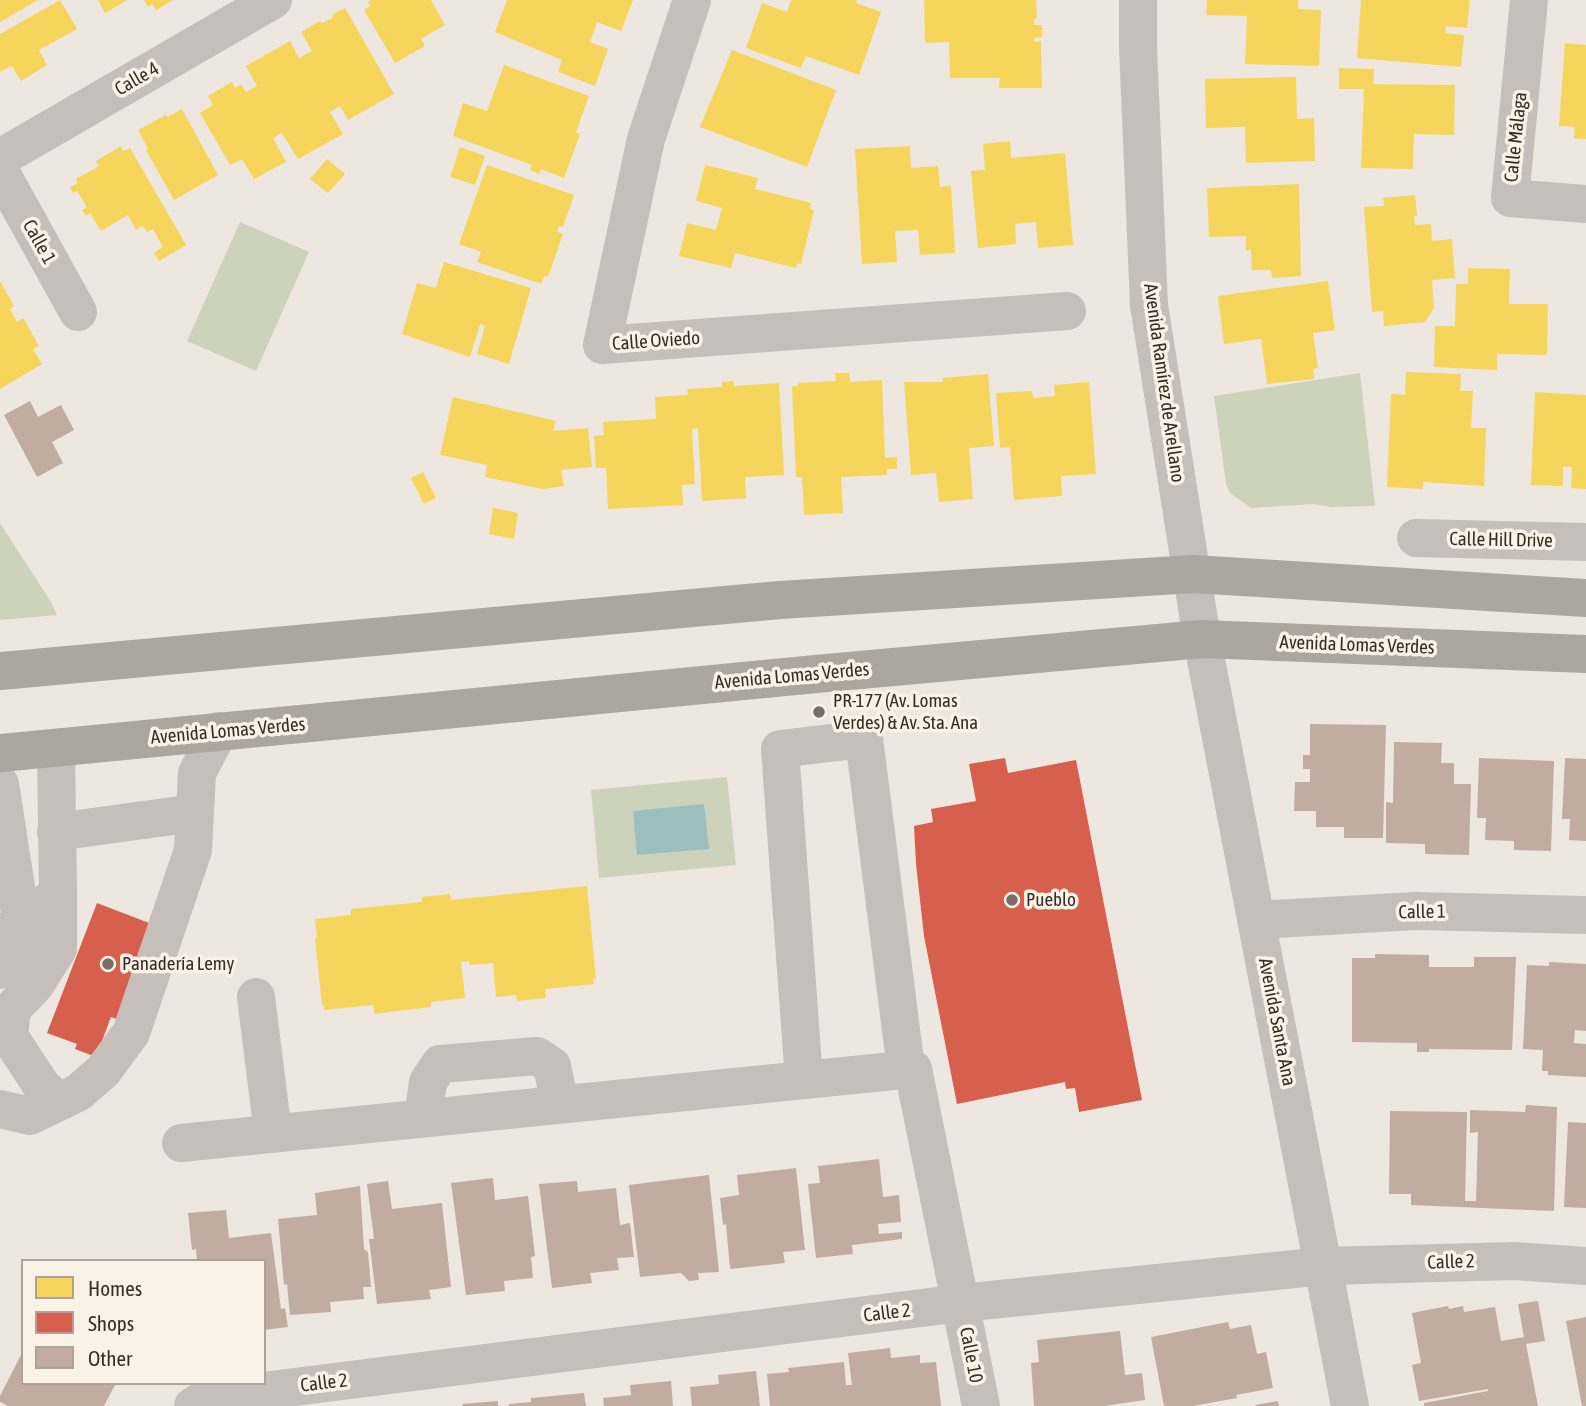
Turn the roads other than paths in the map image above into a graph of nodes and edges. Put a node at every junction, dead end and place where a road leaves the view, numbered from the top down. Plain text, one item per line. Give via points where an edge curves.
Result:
1 (692, 0) edge
2 (1138, 0) edge
3 (1529, 0) edge
4 (259, 4) edge
5 (0, 158) edge
6 (0, 171) edge
7 (1586, 204) edge
8 (1067, 311) dead end
9 (78, 312) dead end
10 (1416, 538) dead end
11 (1586, 542) edge
12 (1193, 574) junction
13 (1586, 598) edge
14 (1202, 639) junction
15 (1586, 654) edge
16 (0, 671) edge
17 (219, 732) junction
18 (56, 748) junction
19 (0, 753) edge
20 (1, 798) edge
21 (195, 813) junction
22 (57, 832) junction
23 (5, 857) edge
24 (58, 892) junction
25 (1586, 915) edge
26 (1257, 920) junction
27 (11, 930) edge
28 (58, 949) junction
29 (0, 970) edge
30 (256, 997) dead end
31 (906, 1069) junction
32 (804, 1080) junction
33 (60, 1102) junction
34 (560, 1105) junction
35 (0, 1109) edge
36 (423, 1118) junction
37 (273, 1133) junction
38 (181, 1143) dead end
39 (1324, 1266) junction
40 (1586, 1266) edge
41 (961, 1303) junction
42 (193, 1406) edge
43 (981, 1406) edge
44 (1350, 1406) edge

1 - 8 street, Calle Oviedo via 646,139 602,345
2 - 12 street, Avenida Ramírez de Arellano via 1149,305
3 - 7 street, Calle Málaga via 1510,198
4 - 5 street, Calle 4
6 - 9 street, Calle 1
10 - 11 street, Calle Hill Drive
12 - 13 highway
12 - 14 street, Avenida Ramírez de Arellano
12 - 16 highway via 780,600
14 - 15 highway, Avenida Lomas Verdes
14 - 17 highway, Avenida Lomas Verdes
14 - 26 street, Avenida Santa Ana
17 - 18 highway, Avenida Lomas Verdes
17 - 21 street via 197,773
18 - 19 highway, Avenida Lomas Verdes
18 - 22 street
20 - 23 street
21 - 22 street
21 - 33 street via 193,850 131,1033 103,1071
22 - 24 street
23 - 27 street
24 - 27 street
24 - 28 street
25 - 26 street, Calle 1 via 1416,911
26 - 39 street, Avenida Santa Ana
28 - 29 street
28 - 33 street via 35,985 12,1009 9,1036 41,1085
30 - 37 street
31 - 32 street
31 - 32 street via 864,739 780,749
31 - 41 street, Calle 10 via 913,1069
32 - 34 street
33 - 35 street via 30,1116
34 - 36 street
34 - 36 street via 552,1066 537,1056 440,1064 428,1082
36 - 37 street
37 - 38 street
39 - 40 street, Calle 2 via 1514,1261
39 - 41 street, Calle 2
39 - 44 street, Avenida Santa Ana
41 - 42 street, Calle 2 via 207,1398
41 - 43 street, Calle 10

